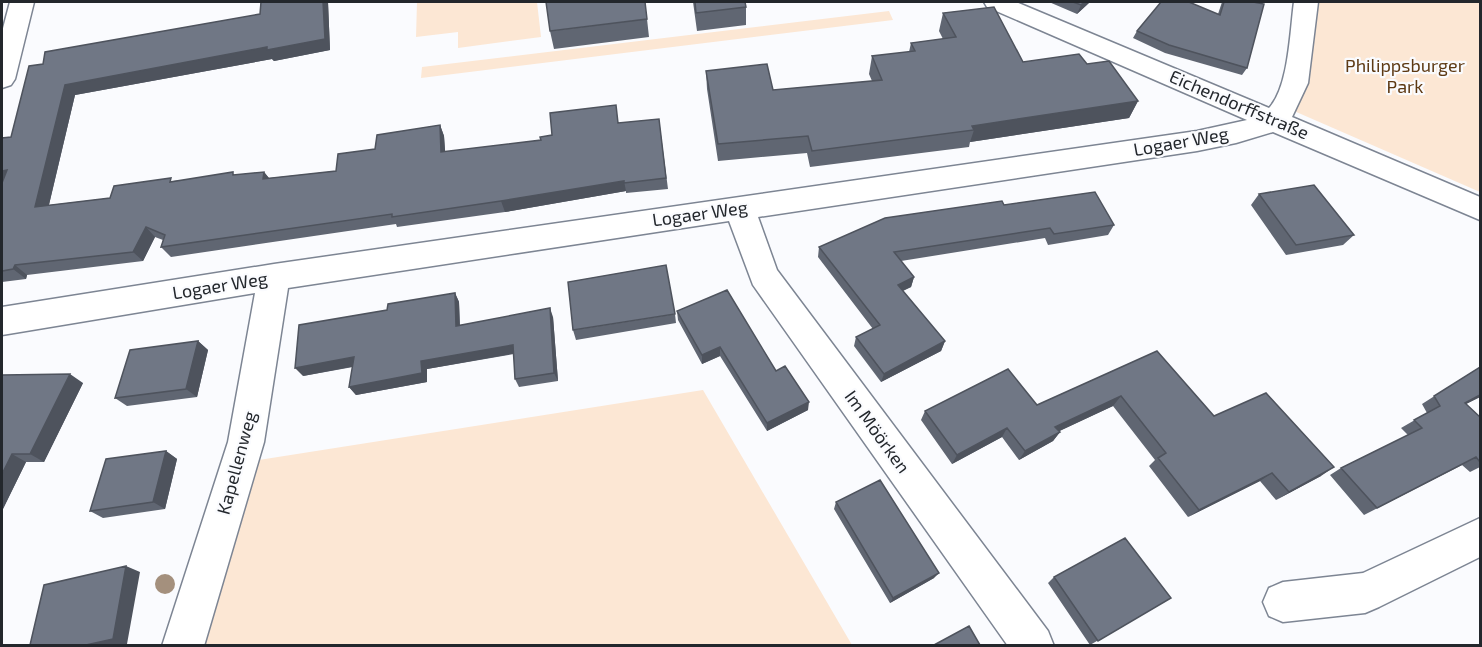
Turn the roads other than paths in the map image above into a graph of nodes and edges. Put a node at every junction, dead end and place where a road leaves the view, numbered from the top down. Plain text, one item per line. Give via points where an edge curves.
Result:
1 (22, 2) edge
2 (996, 2) edge
3 (1306, 2) edge
4 (2, 79) edge
5 (1274, 120) junction
6 (741, 208) junction
7 (1480, 209) edge
8 (274, 277) junction
9 (2, 321) edge
10 (1480, 537) edge
11 (1283, 602) dead end
12 (183, 645) edge
13 (1033, 645) edge

1 - 4 street
2 - 5 street, Eichendorffstraße
3 - 5 street via 1294,82 1288,102
5 - 6 street, Logaer Weg via 1197,141
5 - 7 street, Eichendorffstraße
6 - 8 street, Logaer Weg
6 - 13 street, Im Möörken via 764,276
8 - 9 street, Logaer Weg
8 - 12 street, Kapellenweg via 246,442
10 - 11 street via 1365,593

